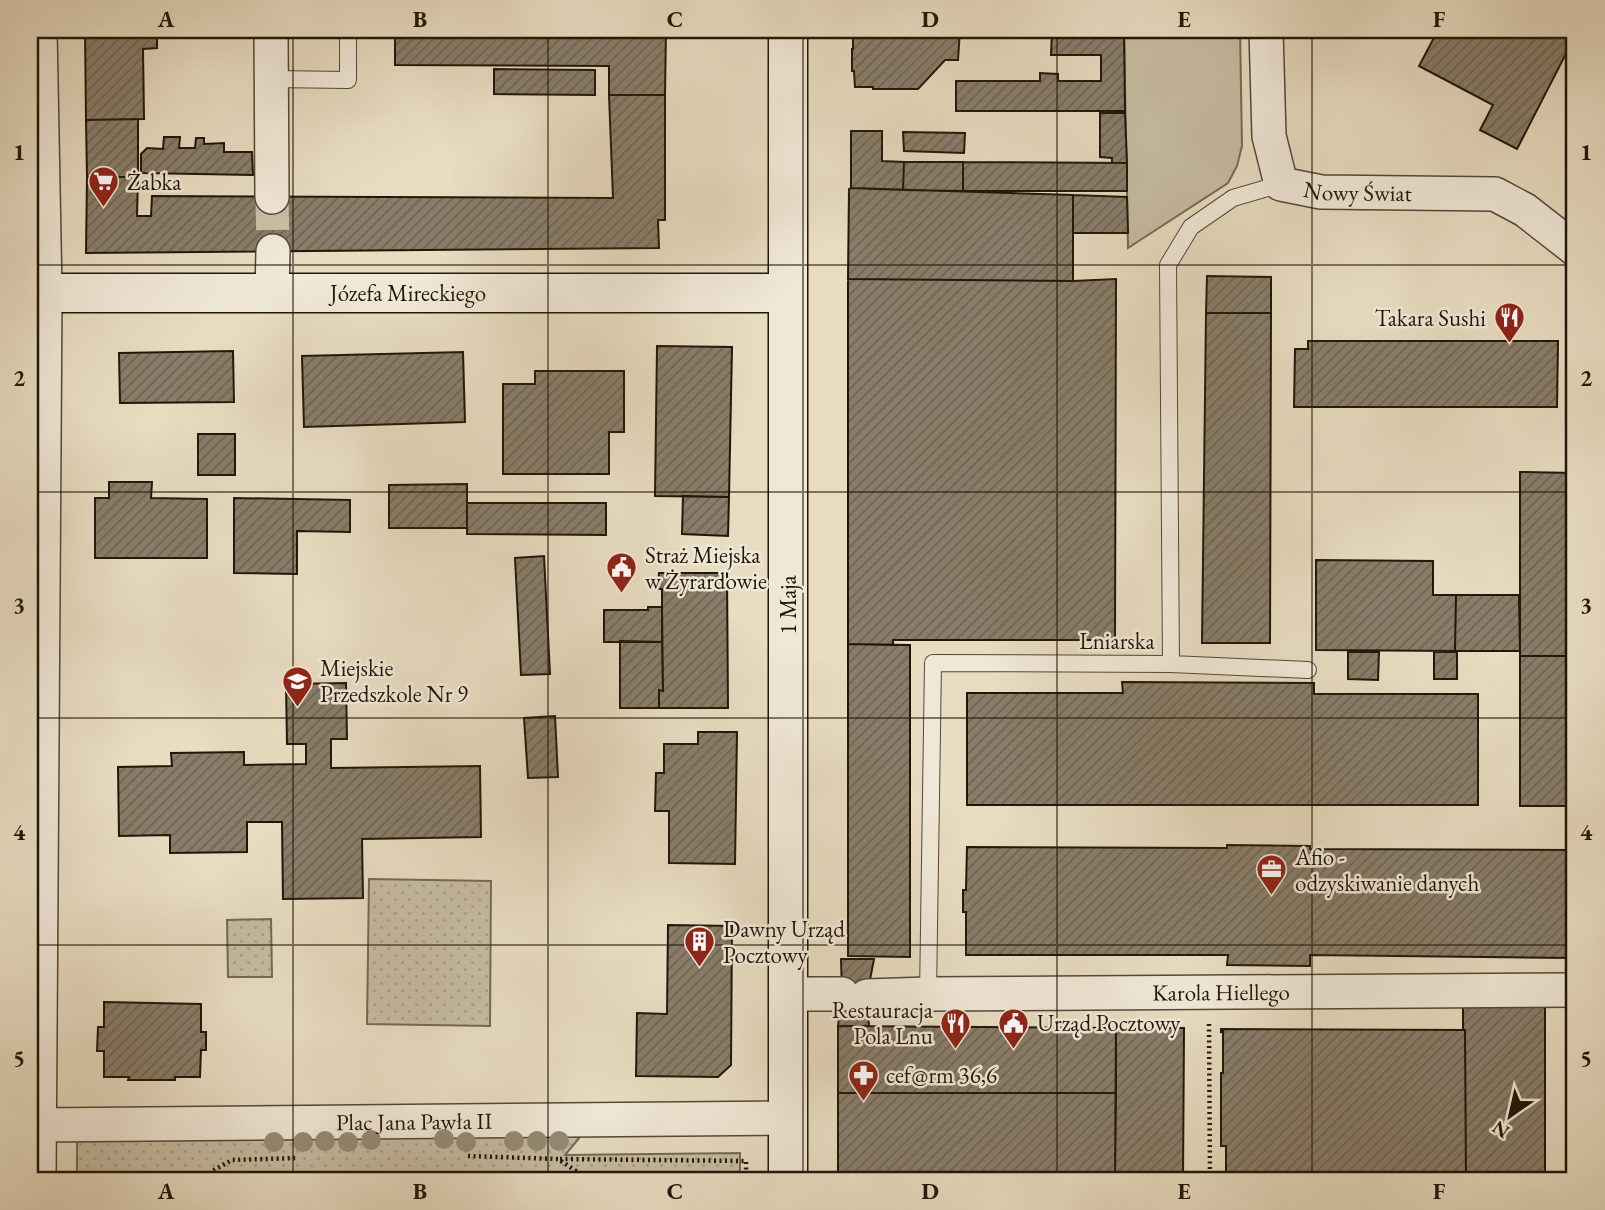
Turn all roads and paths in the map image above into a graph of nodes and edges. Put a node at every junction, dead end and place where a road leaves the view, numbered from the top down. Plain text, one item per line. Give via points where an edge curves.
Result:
1 (40, 30) edge
2 (271, 30) edge
3 (348, 30) edge
4 (788, 30) edge
5 (1266, 30) edge
6 (271, 79) junction
7 (1281, 184) junction
8 (272, 197) tunnel mouth
9 (1575, 249) edge
10 (273, 251) tunnel mouth
11 (37, 293) edge
12 (272, 293) junction
13 (788, 293) junction
14 (1171, 664) junction
15 (1308, 670) dead end
16 (35, 898) edge
17 (1575, 990) edge
18 (1209, 992) junction
19 (788, 994) junction
20 (928, 994) junction
21 (788, 1118) junction
22 (40, 1125) junction
23 (746, 1153) dead end
24 (460, 1156) dead end
25 (299, 1158) dead end
26 (558, 1159) junction
27 (746, 1161) junction
28 (39, 1180) edge
29 (200, 1180) edge
30 (585, 1180) edge
31 (746, 1180) edge
32 (788, 1180) edge
33 (1210, 1180) edge

1 - 11 street
2 - 6 street
3 - 6 lane via 348,80
4 - 13 street, 1 Maja
5 - 7 street, Nowy Świat via 1269,136
6 - 8 street
7 - 9 street, Nowy Świat via 1321,192 1495,194 1525,210
7 - 14 lane, Lniarska via 1233,198 1191,227 1168,265
10 - 12 street
11 - 12 street, Józefa Mireckiego
11 - 16 street
12 - 13 street, Józefa Mireckiego
13 - 19 street, 1 Maja
14 - 15 lane
14 - 20 lane, Lniarska via 933,663
16 - 22 street
17 - 18 street, Karola Hiellego
18 - 20 street, Karola Hiellego
18 - 33 path
19 - 20 street, Karola Hiellego
19 - 21 street, 1 Maja
21 - 22 street, Plac Jana Pawła II
21 - 32 street, 1 Maja
22 - 28 street
23 - 27 path
24 - 26 path
25 - 29 path via 232,1160
26 - 27 path
26 - 30 path
27 - 31 path

